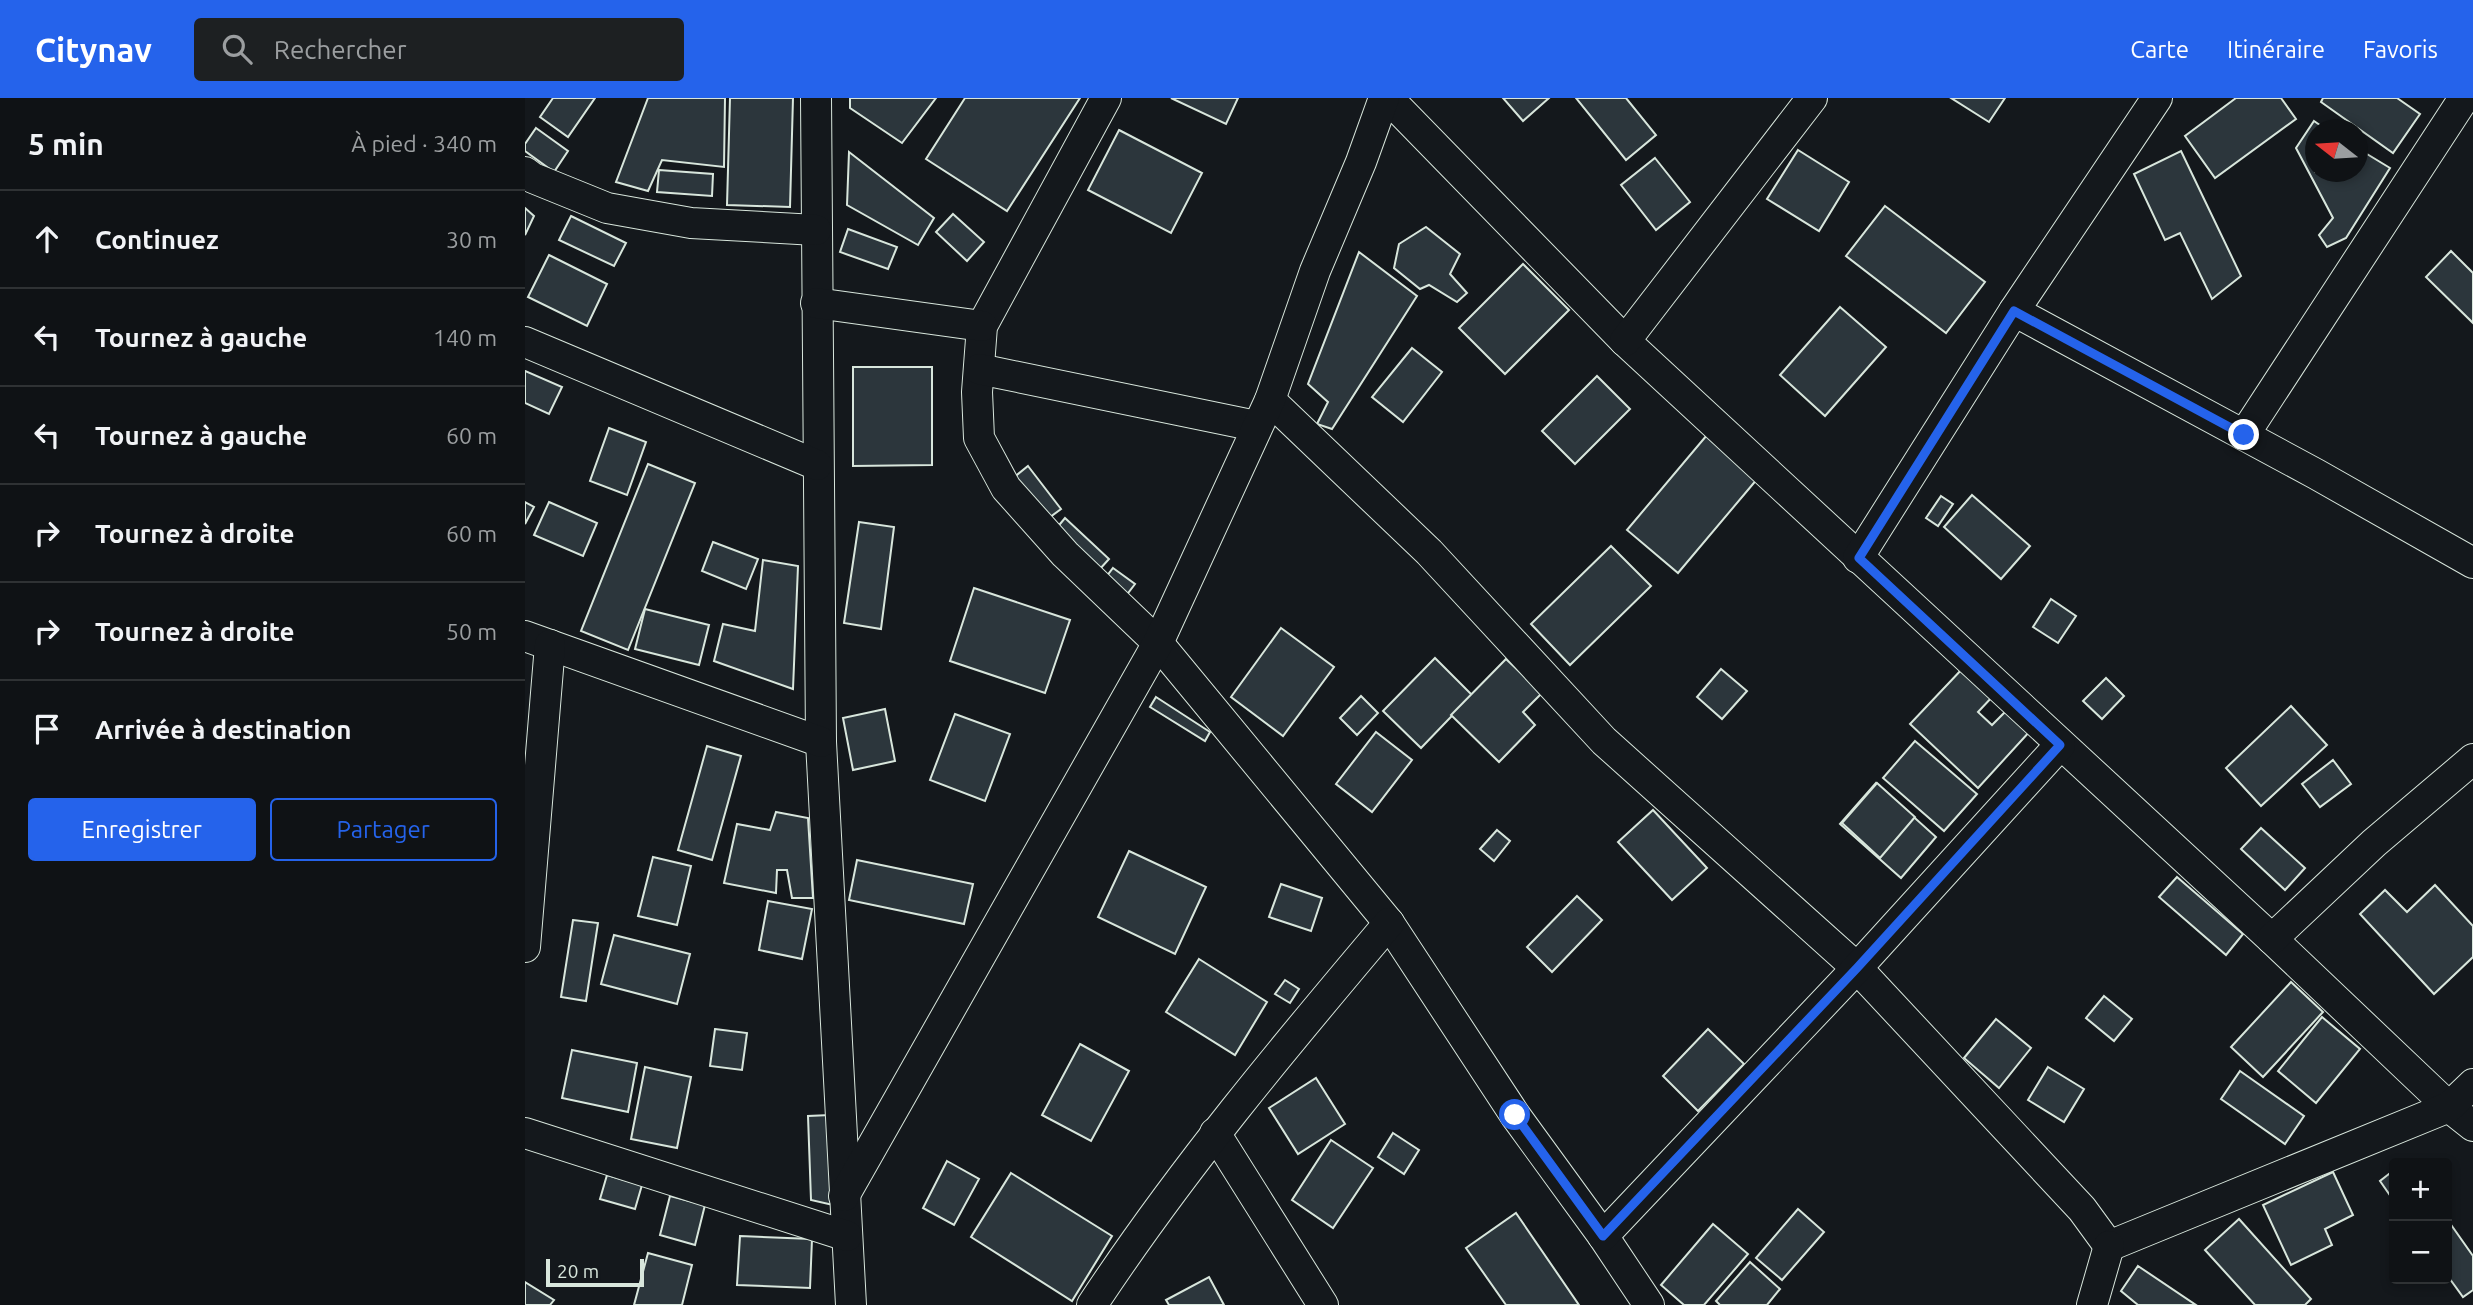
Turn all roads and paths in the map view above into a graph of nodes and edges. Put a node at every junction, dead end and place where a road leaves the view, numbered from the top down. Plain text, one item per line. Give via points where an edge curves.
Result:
1 (816, 98) edge
2 (1106, 98) edge
3 (1386, 98) edge
4 (1812, 98) edge
5 (2157, 98) edge
6 (2464, 98) edge
7 (525, 172) edge
8 (816, 230) junction
9 (816, 303) junction
10 (2014, 311) junction
11 (982, 326) junction
12 (1625, 341) junction
13 (525, 342) edge
14 (979, 369) junction
15 (1270, 400) junction
16 (1256, 426) junction
17 (2244, 435) junction
18 (817, 464) junction
19 (2469, 554) edge
20 (1859, 558) junction
21 (538, 640) edge
22 (1159, 643) junction
23 (821, 742) junction
24 (2060, 745) junction
25 (2473, 759) edge
26 (1389, 923) junction
27 (2272, 939) junction
28 (525, 947) edge
29 (1857, 968) junction
30 (2473, 1084) edge
31 (2449, 1107) junction
32 (2473, 1126) edge
33 (525, 1133) edge
34 (1215, 1133) junction
35 (844, 1196) junction
36 (846, 1236) junction
37 (1603, 1236) junction
38 (2109, 1246) junction
39 (851, 1305) edge
40 (1093, 1305) edge
41 (1323, 1305) edge
42 (1649, 1305) edge
43 (2092, 1305) edge

1 - 8 street
2 - 11 street
3 - 12 street
3 - 15 street via 1315,271
4 - 12 street
5 - 10 street
6 - 17 street
7 - 8 street via 607,208 691,223
8 - 9 street
9 - 11 street
9 - 18 street
10 - 17 street
10 - 20 street
11 - 14 street
12 - 20 street
13 - 18 street
14 - 16 street
14 - 22 street via 979,438 1006,488 1065,554
15 - 16 street
15 - 29 street via 1429,552 1604,741
16 - 22 street
17 - 19 street
18 - 23 street
20 - 24 street
21 - 23 street
21 - 28 street
22 - 26 street
22 - 35 street
23 - 35 street
24 - 27 street
24 - 29 street
25 - 27 street
26 - 34 street
26 - 37 street via 1515,1115
27 - 31 street
29 - 37 street
29 - 38 street via 2082,1209
30 - 31 street
31 - 32 street
31 - 38 street
33 - 36 street
34 - 40 street
34 - 41 street
35 - 36 street
36 - 39 street
37 - 42 street
38 - 43 street

